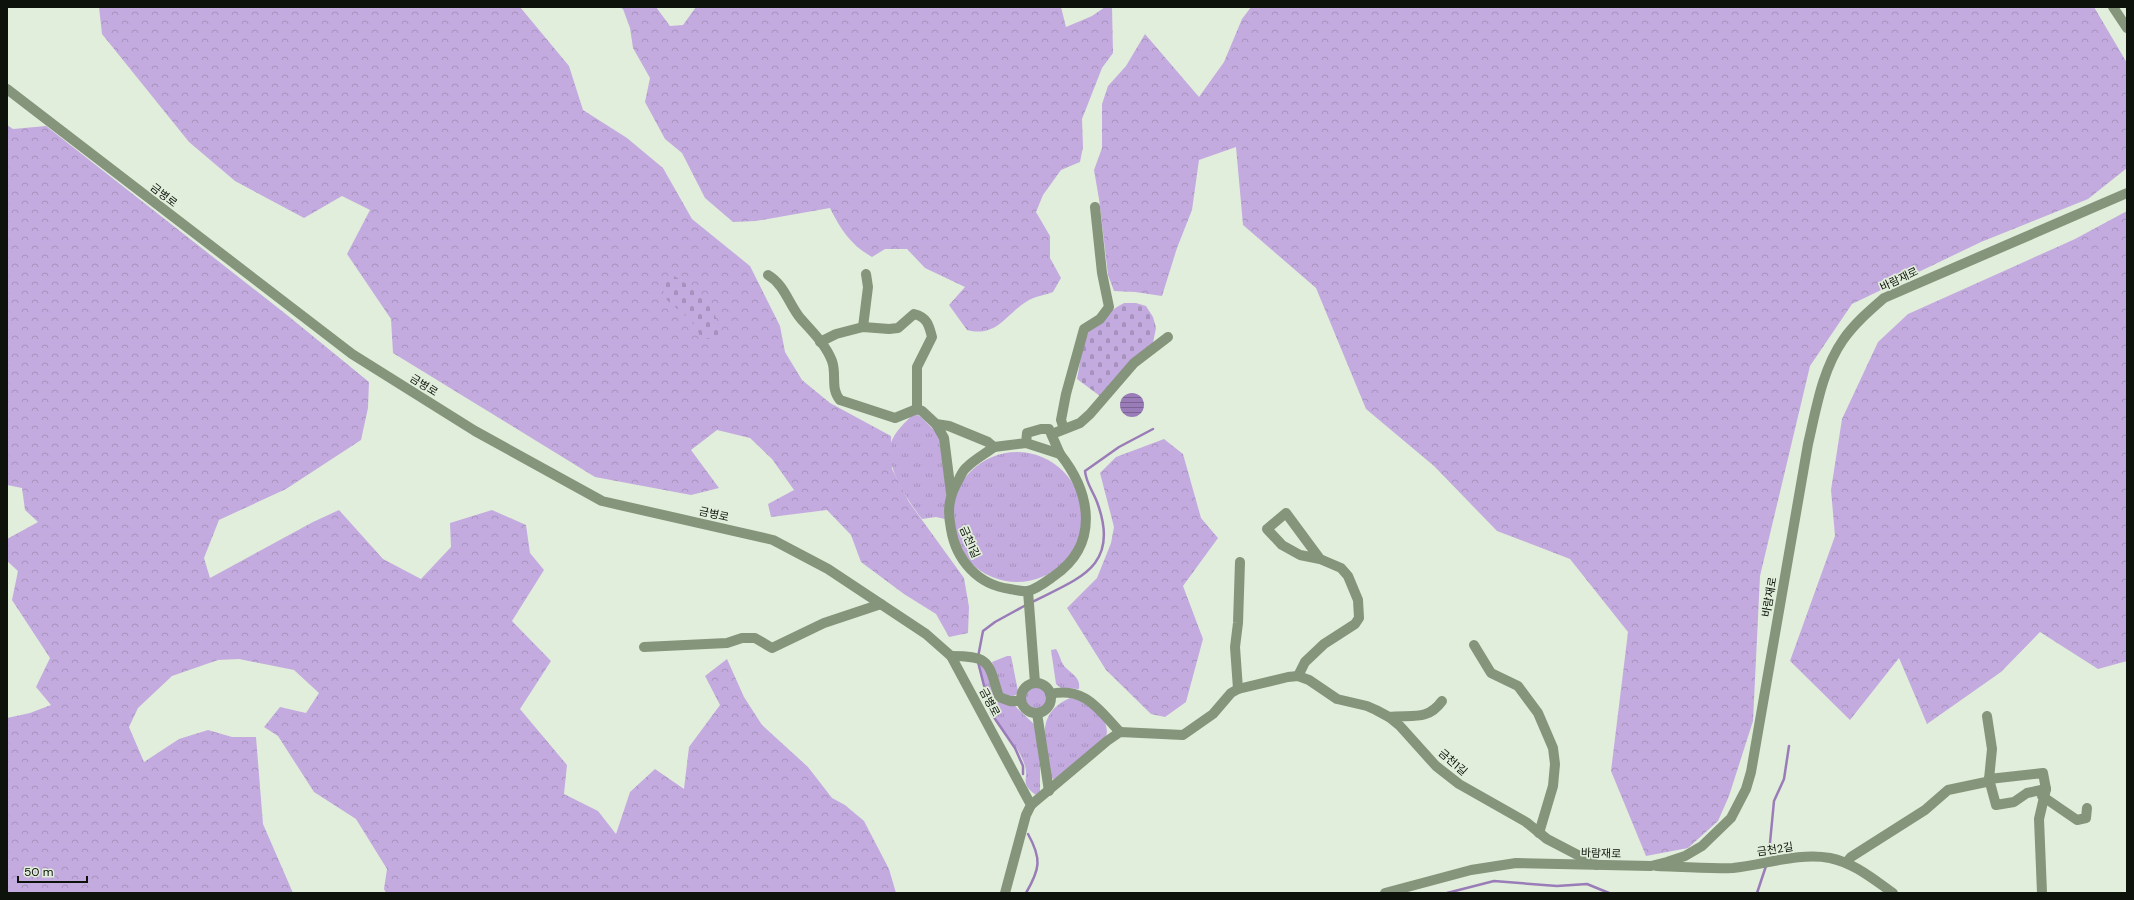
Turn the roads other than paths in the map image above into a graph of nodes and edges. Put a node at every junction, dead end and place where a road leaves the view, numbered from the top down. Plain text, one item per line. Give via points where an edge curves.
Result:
1 (2114, 7) edge
2 (2127, 28) edge
3 (7, 88) edge
4 (2127, 193) edge
5 (1096, 207) dead end
6 (866, 274) dead end
7 (768, 275) dead end
8 (863, 327) junction
9 (1168, 337) dead end
10 (820, 342) junction
11 (917, 409) junction
12 (936, 424) junction
13 (1064, 429) junction
14 (1052, 434) junction
15 (1026, 443) junction
16 (994, 447) junction
17 (1060, 454) junction
18 (951, 493) junction
19 (1320, 559) junction
20 (1240, 562) dead end
21 (1028, 594) junction
22 (881, 604) junction
23 (1474, 645) dead end
24 (644, 647) dead end
25 (952, 656) junction
26 (1298, 676) junction
27 (1035, 683) junction
28 (1238, 689) junction
29 (1050, 694) junction
30 (1021, 701) junction
31 (1442, 701) dead end
32 (1036, 713) junction
33 (1987, 716) dead end
34 (1389, 717) junction
35 (1120, 732) junction
36 (1989, 779) junction
37 (1049, 791) junction
38 (2044, 792) junction
39 (1031, 805) junction
40 (2088, 808) dead end
41 (1539, 832) junction
42 (1846, 863) junction
43 (1597, 865) junction
44 (1651, 866) junction
45 (1005, 893) edge
46 (1384, 893) edge
47 (1893, 893) edge
48 (2042, 893) edge

1 - 2 street
3 - 22 street, 금병로 via 352,354 475,431 602,501 773,540 828,569
4 - 44 street, 바람재로 via 1884,298 1865,314 1842,341 1829,367 1819,397 1808,444 1746,789 1731,818 1702,846 1685,856
5 - 13 street via 1102,273 1109,307 1100,319 1084,329 1066,394 1061,420
6 - 8 street via 868,287
7 - 10 street via 777,280 800,318 810,326
8 - 10 street via 836,334
8 - 11 street via 898,328 914,314 922,316 929,323 932,337 917,367
9 - 13 street via 1134,363 1080,423
10 - 11 street via 833,363 835,394 840,400 895,418
11 - 12 street
12 - 16 street via 949,426
12 - 18 street via 944,438
13 - 14 street
14 - 15 street via 1049,429 1027,433
14 - 17 street
15 - 16 street
15 - 17 street
16 - 18 street, 금천1길 via 966,468
17 - 21 street via 1072,472 1085,505 1084,538 1071,562
18 - 21 street, 금천1길 via 948,511 952,534 968,568 987,583
19 - 19 street via 1286,513 1267,529 1300,555
19 - 26 street via 1341,568 1348,576 1358,600 1359,618 1352,627 1333,637 1313,654
20 - 28 street via 1235,646
21 - 27 street
22 - 24 street via 824,623 776,645 755,638 742,638 727,644
22 - 25 street, 금병로 via 926,634
23 - 41 street via 1491,673 1518,686 1538,713 1552,748 1554,786
25 - 30 street via 978,659 991,669 999,697
25 - 39 street, 금병로
26 - 28 street
26 - 34 street, 금천1길 via 1309,680 1337,699 1367,706
27 - 29 street via 1044,686
27 - 30 street via 1026,687
28 - 35 street via 1212,714 1184,735
29 - 32 street via 1048,707
29 - 35 street via 1062,691 1088,698
30 - 32 street via 1028,711
31 - 34 street via 1436,710 1420,716
32 - 37 street
33 - 36 street via 1992,749
34 - 41 street, 금천1길 via 1436,766 1460,784
35 - 37 street
36 - 38 street via 2043,773
36 - 38 street via 1996,805 2014,802 2027,794
36 - 42 street via 1986,782 1948,790 1925,810
37 - 39 street
38 - 40 street via 2077,820 2086,818
38 - 48 street via 2039,819
39 - 45 street
41 - 43 street, 금천1길 via 1547,839
42 - 44 street, 금천2길 via 1809,856 1733,868
42 - 47 street, 금천2길
43 - 44 street, 바람재로
43 - 46 street, 바람재로 via 1516,863 1471,870

